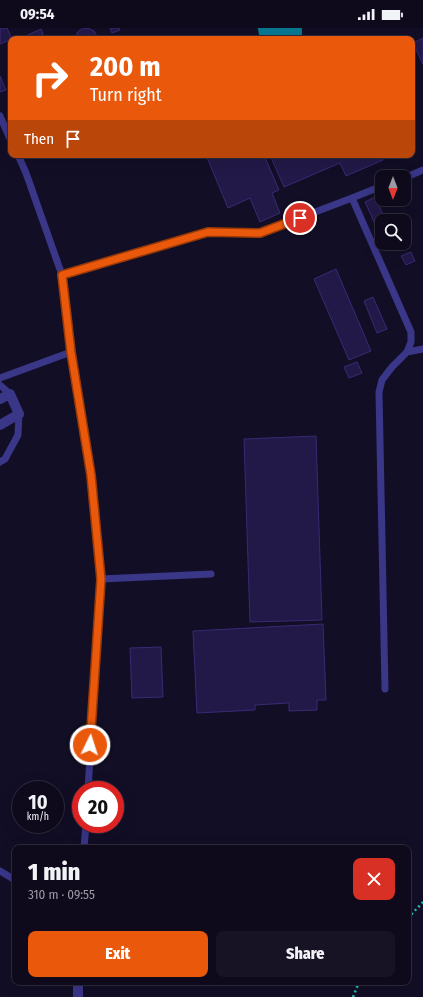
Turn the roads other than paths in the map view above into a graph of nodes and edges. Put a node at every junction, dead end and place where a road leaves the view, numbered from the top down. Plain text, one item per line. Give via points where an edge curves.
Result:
1 (0, 116) edge
2 (8, 134) edge
3 (19, 158) edge
4 (423, 170) edge
5 (411, 175) edge
6 (375, 189) edge
7 (352, 198) junction
8 (62, 275) junction
9 (423, 349) edge
10 (71, 352) junction
11 (407, 352) junction
12 (0, 378) edge
13 (0, 385) edge
14 (10, 394) junction
15 (0, 399) edge
16 (19, 414) junction
17 (0, 425) edge
18 (0, 462) edge
19 (211, 574) dead end
20 (101, 579) junction
21 (385, 689) dead end
22 (89, 781) edge
23 (85, 833) edge
24 (84, 845) edge
25 (0, 871) edge
26 (12, 878) edge
27 (78, 985) edge
28 (78, 997) edge

1 - 2 lane
3 - 8 lane
4 - 5 lane
6 - 7 lane
7 - 8 lane via 260,233 208,232
7 - 11 lane via 411,332
8 - 10 lane
9 - 11 lane
10 - 12 lane
10 - 20 lane via 91,475
11 - 21 lane via 382,380 379,392
13 - 14 lane
14 - 15 street
14 - 16 street
16 - 17 street
16 - 18 lane via 18,435 5,459
19 - 20 lane
20 - 22 lane
23 - 24 lane
25 - 26 lane
27 - 28 street

